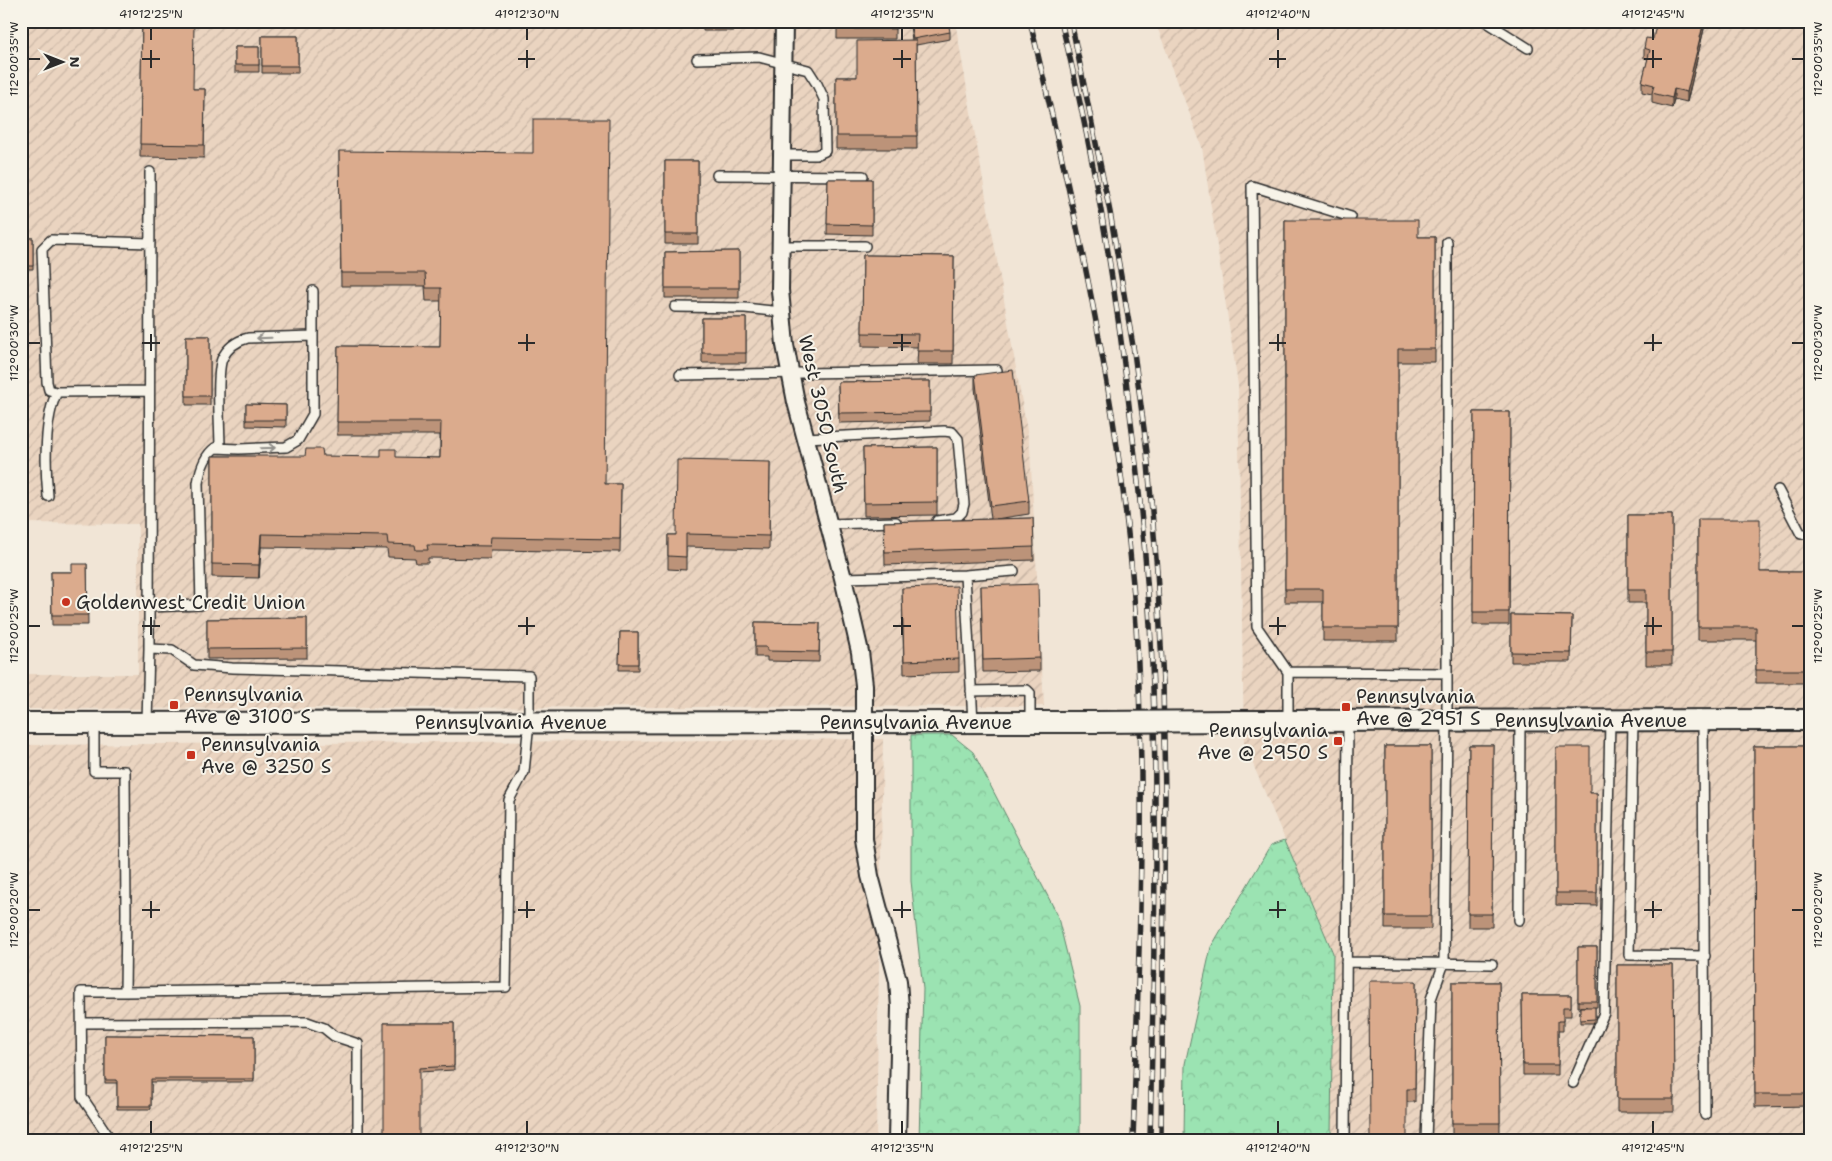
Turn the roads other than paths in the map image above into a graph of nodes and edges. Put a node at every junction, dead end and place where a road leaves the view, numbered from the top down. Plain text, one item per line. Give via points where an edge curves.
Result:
1 (784, 21) edge
2 (1485, 21) edge
3 (1528, 48) dead end
4 (697, 60) dead end
5 (784, 63) junction
6 (783, 155) junction
7 (150, 172) dead end
8 (717, 175) dead end
9 (782, 175) junction
10 (863, 176) dead end
11 (1351, 218) edge
12 (1447, 242) dead end
13 (150, 243) junction
14 (781, 246) junction
15 (865, 246) dead end
16 (313, 291) dead end
17 (675, 307) dead end
18 (782, 312) junction
19 (313, 336) junction
20 (997, 370) edge
21 (790, 373) junction
22 (680, 375) dead end
23 (150, 391) junction
24 (57, 392) junction
25 (806, 438) junction
26 (220, 448) junction
27 (1778, 490) dead end
28 (48, 496) dead end
29 (927, 521) edge
30 (907, 522) edge
31 (828, 524) junction
32 (1811, 534) edge
33 (1014, 571) dead end
34 (964, 574) junction
35 (843, 578) junction
36 (149, 607) junction
37 (149, 649) junction
38 (1288, 672) junction
39 (1447, 673) junction
40 (971, 692) junction
41 (1447, 720) junction
42 (1520, 720) junction
43 (1610, 720) junction
44 (1632, 720) junction
45 (1703, 720) junction
46 (1811, 720) edge
47 (864, 721) junction
48 (1288, 721) junction
49 (1348, 721) junction
50 (94, 722) junction
51 (147, 722) junction
52 (529, 722) junction
53 (973, 722) junction
54 (1030, 722) junction
55 (21, 723) edge
56 (1519, 920) dead end
57 (1705, 956) junction
58 (1346, 962) junction
59 (1444, 963) junction
60 (1492, 964) dead end
61 (125, 992) junction
62 (82, 1023) junction
63 (1573, 1084) dead end
64 (1706, 1116) dead end
65 (111, 1140) edge
66 (358, 1140) edge
67 (897, 1140) edge
68 (1345, 1140) edge
69 (1426, 1140) edge

1 - 5 street, West 3050 South
2 - 3 lane
4 - 5 lane via 759,57
5 - 6 street, West 3050 South
5 - 6 lane via 808,70 824,99 825,151 816,155
6 - 9 street, West 3050 South
7 - 13 lane
8 - 9 lane
9 - 10 lane
9 - 14 street, West 3050 South
11 - 38 lane via 1252,186 1257,627
12 - 39 lane
13 - 23 lane
13 - 24 lane via 51,240 42,249 47,382 49,390
14 - 15 lane
14 - 18 street, West 3050 South
16 - 19 lane
17 - 18 lane
18 - 21 street, West 3050 South
26 -> 19 lane via 286,447 298,440 313,414
19 -> 26 lane via 248,338 230,347 221,362
20 - 21 lane
21 - 22 lane
21 - 25 street, West 3050 South
23 - 24 lane
23 - 36 lane
24 - 28 lane via 50,406 48,426
25 - 29 lane via 952,432 958,438 962,512 956,518
25 - 31 street, West 3050 South
26 - 36 lane via 209,452 198,484 201,605
27 - 32 lane via 1801,534
30 - 31 lane
31 - 35 street, West 3050 South
33 - 34 lane
34 - 35 lane
34 - 40 lane
35 - 47 street, West 3050 South via 860,652
36 - 37 lane
37 - 51 lane
37 - 52 lane via 172,650 194,665 232,668 529,676
38 - 39 lane
38 - 48 lane
39 - 41 lane
40 - 53 lane
40 - 54 lane via 1027,690 1030,693
41 - 42 street, Pennsylvania Avenue
41 - 49 street, Pennsylvania Avenue
41 - 59 lane
42 - 43 street, Pennsylvania Avenue
42 - 56 lane
43 - 44 street, Pennsylvania Avenue
43 - 63 lane via 1604,1013
44 - 45 street, Pennsylvania Avenue
44 - 57 lane via 1629,956
45 - 46 street, Pennsylvania Avenue
45 - 57 lane
47 - 52 street, Pennsylvania Avenue
47 - 53 street, Pennsylvania Avenue
47 - 67 street, West 3050 South via 864,839 870,876 898,981
48 - 49 street, Pennsylvania Avenue
48 - 54 street, Pennsylvania Avenue, bridge
49 - 58 lane
50 - 51 street, Pennsylvania Avenue
50 - 55 street, Pennsylvania Avenue
50 - 61 lane via 94,771 125,771
51 - 52 street, Pennsylvania Avenue
52 - 61 lane via 524,772 509,800 506,987
53 - 54 street, Pennsylvania Avenue
57 - 64 lane
58 - 59 lane
58 - 68 lane
59 - 60 lane
59 - 69 lane via 1431,999
61 - 62 lane via 81,992
62 - 65 lane via 82,1097
62 - 66 lane via 307,1022 324,1028 334,1036 358,1044

